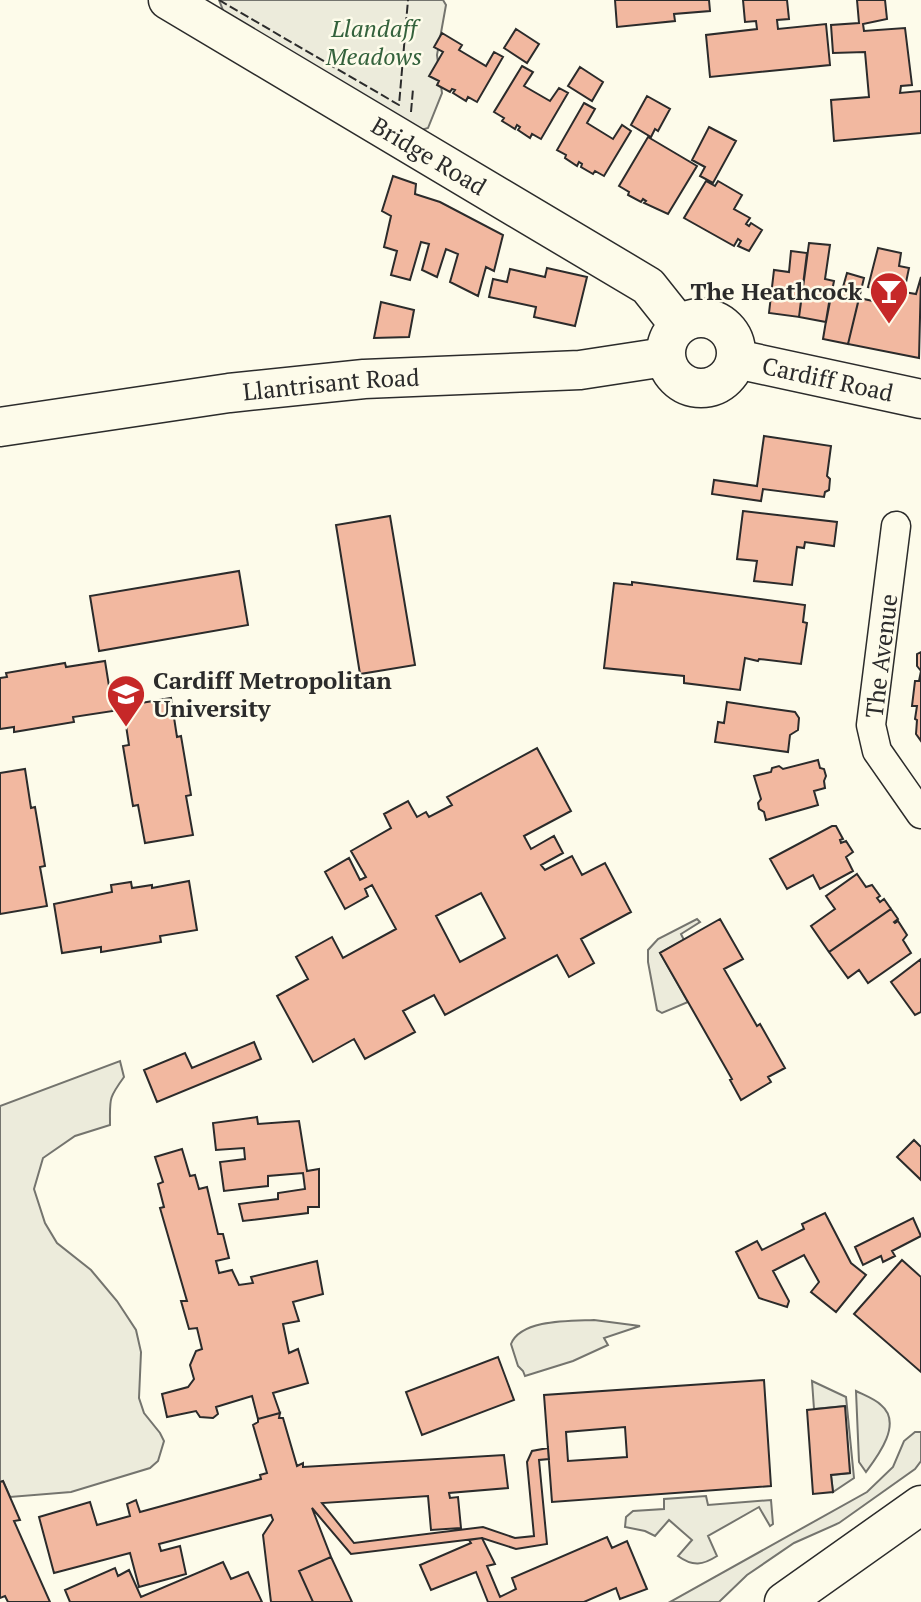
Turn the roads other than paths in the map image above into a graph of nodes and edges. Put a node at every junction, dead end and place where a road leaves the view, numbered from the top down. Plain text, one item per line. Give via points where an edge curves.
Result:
1 (168, 0) edge
2 (673, 341) junction
3 (736, 359) junction
4 (921, 399) edge
5 (0, 427) edge
6 (897, 526) dead end
7 (921, 814) edge
8 (918, 1513) edge
9 (784, 1602) edge

1 - 2 main road, Bridge Road via 649,286
2 - 3 main road via 690,320 713,320 731,333
2 - 3 main road via 668,368 675,378 696,389 719,384 728,377
2 - 5 main road, Llantrisant Road via 580,370 363,379 229,393
3 - 4 main road, Cardiff Road
6 - 7 street, The Avenue via 871,725 877,751
8 - 9 main road

